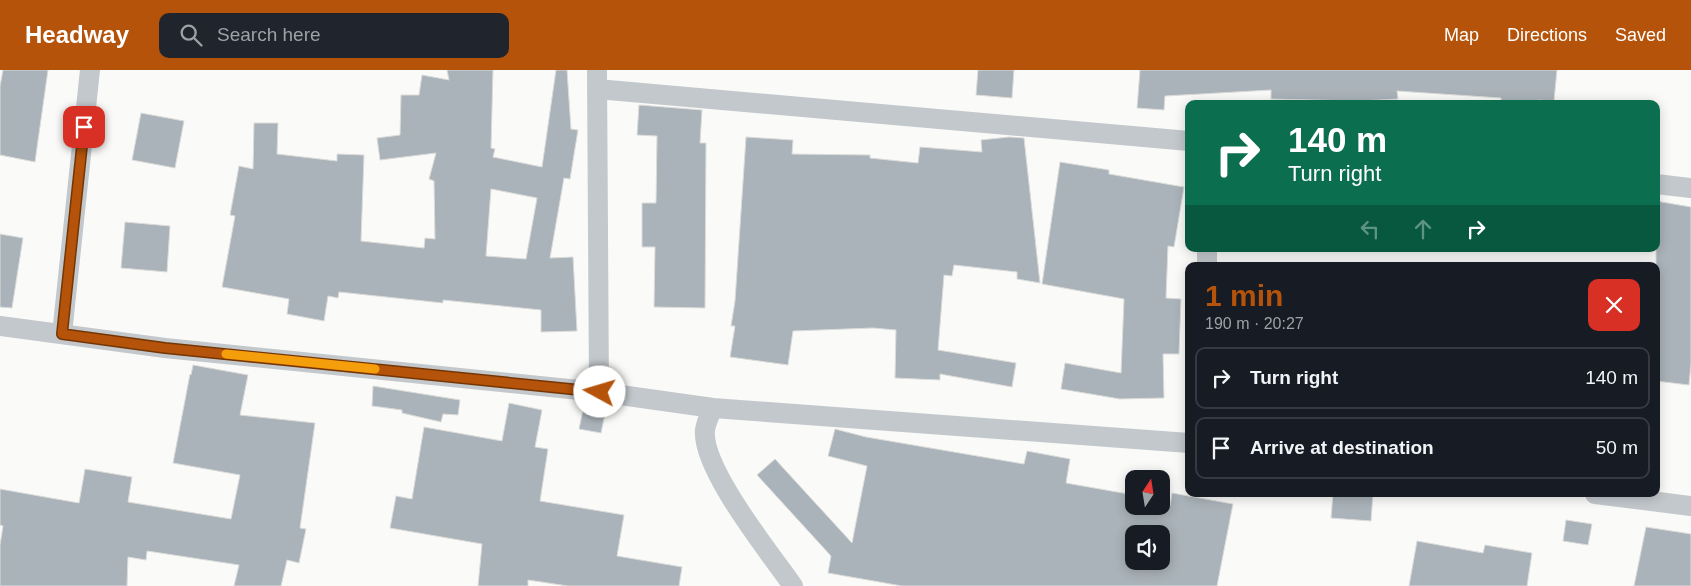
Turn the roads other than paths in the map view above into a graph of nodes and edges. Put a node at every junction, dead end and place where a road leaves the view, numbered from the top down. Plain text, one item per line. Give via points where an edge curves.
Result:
1 (90, 70) edge
2 (597, 80) edge
3 (1185, 141) edge
4 (1660, 184) edge
5 (1691, 188) edge
6 (0, 326) edge
7 (62, 334) junction
8 (600, 392) junction
9 (713, 408) junction
10 (1185, 443) edge
11 (1619, 497) edge
12 (1691, 506) edge
13 (793, 586) edge

1 - 7 street
2 - 3 street
2 - 8 street
4 - 5 street
6 - 7 street
7 - 8 street via 165,348
8 - 9 street
9 - 10 street
9 - 13 street via 705,430 709,456 718,478
11 - 12 street

